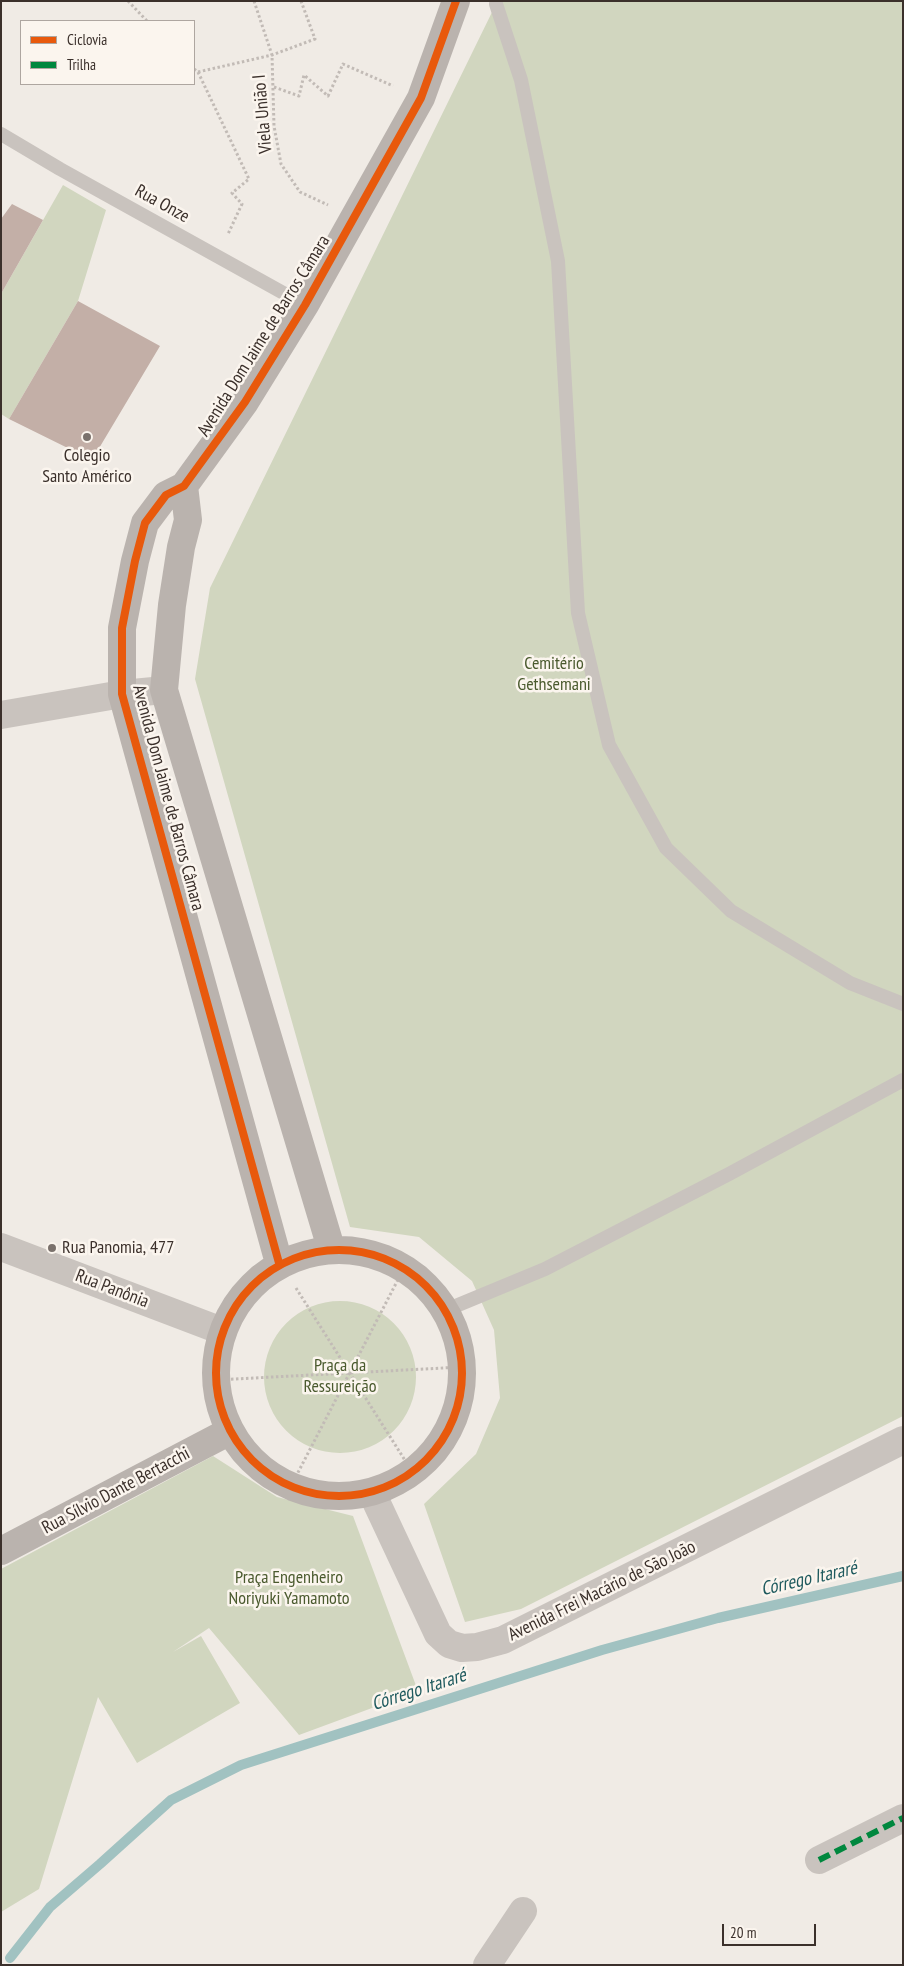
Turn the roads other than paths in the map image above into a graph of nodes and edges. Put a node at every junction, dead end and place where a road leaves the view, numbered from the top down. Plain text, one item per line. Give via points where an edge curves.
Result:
1 (456, 1) edge
2 (496, 4) dead end
3 (1, 134) edge
4 (305, 304) junction
5 (184, 486) junction
6 (164, 690) junction
7 (122, 694) junction
8 (1, 715) edge
9 (903, 1004) edge
10 (903, 1080) edge
11 (1, 1247) edge
12 (330, 1248) junction
13 (279, 1264) junction
14 (446, 1310) junction
15 (222, 1331) junction
16 (230, 1431) junction
17 (903, 1440) edge
18 (372, 1493) junction
19 (1, 1551) edge
20 (903, 1818) edge
21 (819, 1860) dead end
22 (523, 1911) dead end
23 (487, 1965) edge

1 - 4 street, Avenida Dom Jaime de Barros Câmara via 421,98
2 - 9 lane via 521,80 558,261 578,613 609,745 666,848 731,911 850,983
3 - 4 lane, Rua Onze
4 - 5 street, Avenida Dom Jaime de Barros Câmara via 245,402
5 - 6 street, Avenida Dom Jaime de Barros Câmara via 188,520 172,605
5 - 7 street, Avenida Dom Jaime de Barros Câmara via 166,495 145,523 122,628
6 - 7 street
6 - 12 street, Avenida Dom Jaime de Barros Câmara
7 - 8 street
7 - 13 street, Avenida Dom Jaime de Barros Câmara
10 - 14 lane via 545,1269
11 - 15 street, Rua Panônia
12 - 13 street
12 - 14 street via 376,1254 404,1268 416,1275
13 - 15 street via 244,1292
14 - 18 street via 462,1352 461,1398 444,1440 413,1473
15 - 16 street via 215,1364 216,1380 218,1399
16 - 18 street via 250,1458 276,1479 291,1486 339,1497
16 - 19 street, Rua Sílvio Dante Bertacchi
17 - 18 street, Avenida Frei Macário de São João via 503,1640 477,1647 462,1648 449,1644 438,1634
20 - 21 street
22 - 23 street

